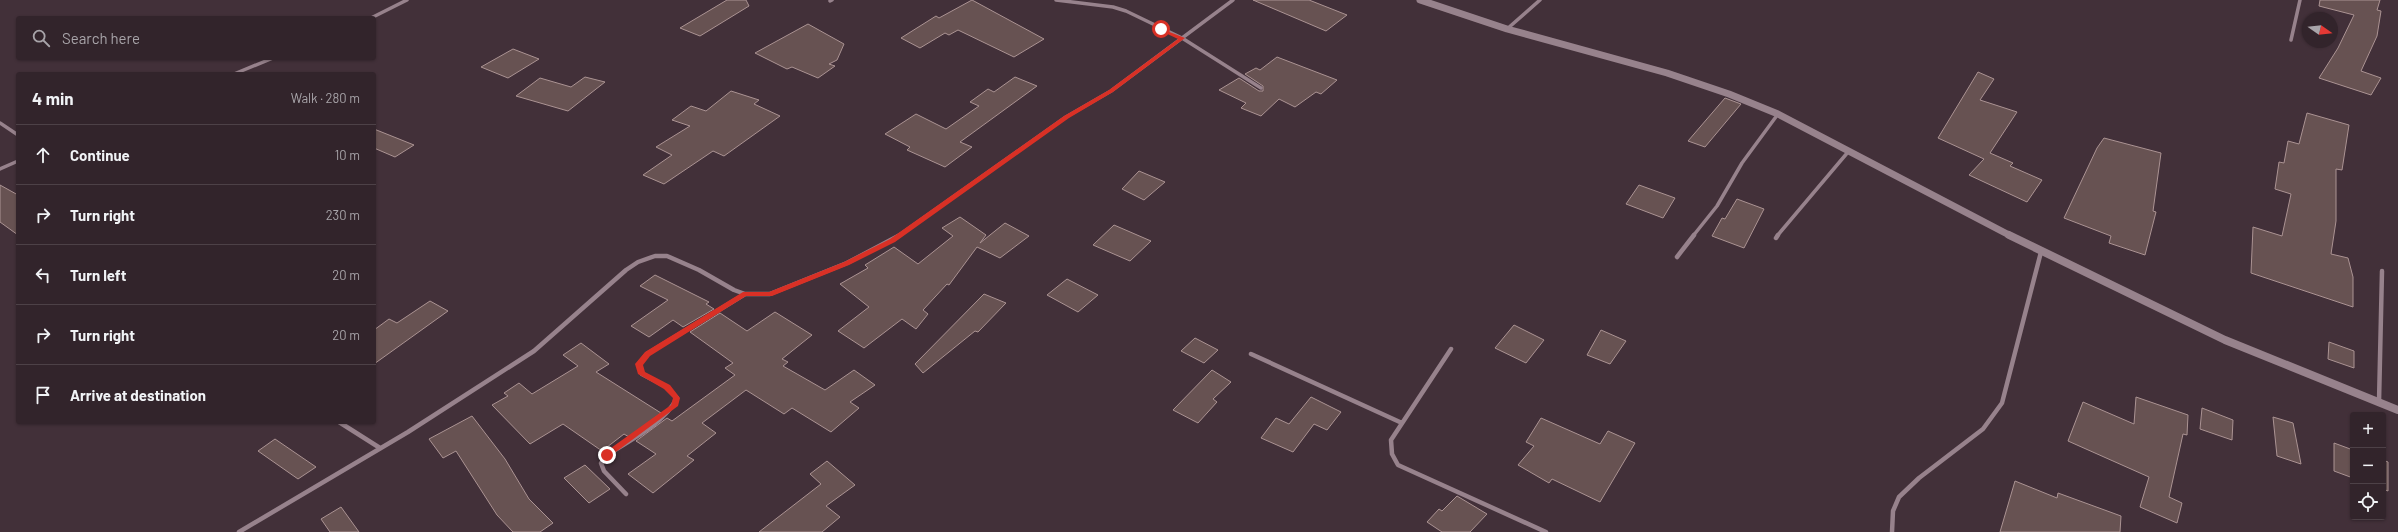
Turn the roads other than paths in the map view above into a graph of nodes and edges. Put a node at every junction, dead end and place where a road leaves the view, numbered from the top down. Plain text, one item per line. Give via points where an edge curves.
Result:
1 (407, 0) edge
2 (1056, 0) edge
3 (1233, 0) edge
4 (1420, 0) edge
5 (1540, 0) edge
6 (2300, 0) edge
7 (375, 16) edge
8 (1508, 29) junction
9 (1182, 38) junction
10 (2290, 40) dead end
11 (268, 60) edge
12 (239, 72) edge
13 (1261, 88) dead end
14 (1778, 114) junction
15 (0, 123) edge
16 (16, 134) edge
17 (1848, 152) junction
18 (16, 162) edge
19 (0, 169) edge
20 (1776, 238) dead end
21 (2041, 252) junction
22 (1677, 257) dead end
23 (2382, 271) dead end
24 (745, 294) junction
25 (1451, 349) dead end
26 (1251, 354) dead end
27 (2379, 403) junction
28 (2398, 410) edge
29 (1402, 423) junction
30 (342, 424) edge
31 (380, 448) junction
32 (626, 494) dead end
33 (239, 532) edge
34 (1546, 532) edge
35 (1892, 532) edge

1 - 7 street
2 - 9 street via 1113,7
3 - 9 street
4 - 8 main road
5 - 8 street
6 - 10 street
8 - 14 main road via 1667,73
9 - 13 street
9 - 24 street via 1111,91 1066,117 893,240 846,263 770,294
11 - 12 street
14 - 17 main road
14 - 22 street via 1742,163 1718,206
15 - 16 street
17 - 20 street
17 - 21 main road
18 - 19 street
21 - 27 main road via 2225,340
21 - 35 street via 2002,403 1983,429 1919,478 1899,497 1893,511
23 - 27 street
24 - 31 street via 667,256 655,256 638,262 534,351
24 - 32 street via 647,354 639,364 642,374 667,387 677,398 674,406 664,416 607,455 601,463 604,471
25 - 29 street
26 - 29 street
27 - 28 main road
29 - 34 street via 1391,440 1392,454 1398,464
30 - 31 street
31 - 33 street

